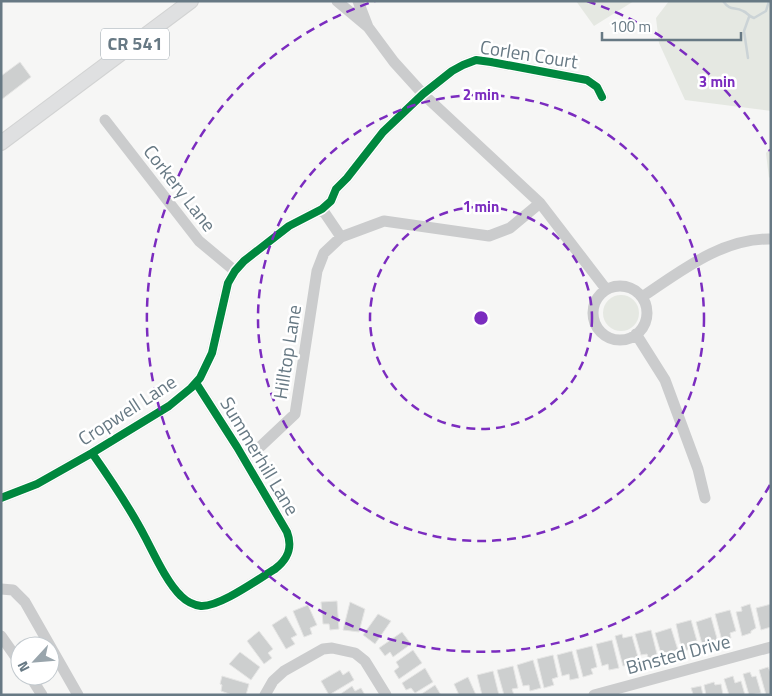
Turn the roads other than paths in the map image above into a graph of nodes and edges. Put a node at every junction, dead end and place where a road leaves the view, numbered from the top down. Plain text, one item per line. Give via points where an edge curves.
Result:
1 (191, 1) edge
2 (337, 1) edge
3 (358, 1) edge
4 (368, 27) junction
5 (423, 94) junction
6 (602, 97) dead end
7 (105, 120) dead end
8 (3, 139) edge
9 (540, 203) junction
10 (322, 209) junction
11 (341, 237) junction
12 (771, 238) edge
13 (235, 271) junction
14 (606, 289) junction
15 (642, 297) junction
16 (636, 334) junction
17 (196, 382) junction
18 (92, 453) junction
19 (243, 458) junction
20 (1, 498) edge
21 (705, 498) dead end
22 (1, 589) edge
23 (1, 636) edge
24 (771, 648) edge
25 (10, 649) edge
26 (78, 695) edge
27 (265, 695) edge
28 (386, 695) edge
29 (594, 695) edge

1 - 8 main road, CR 541
2 - 4 street
3 - 4 street
4 - 5 street
5 - 6 street, Corlen Court via 452,71 476,60 587,80 598,87
5 - 9 street
5 - 10 street, Cropwell Lane via 382,132
7 - 13 street, Corkery Lane via 199,241
9 - 11 street, Hilltop Lane via 510,228 489,236 384,221
9 - 14 street
10 - 11 street
10 - 13 street, Cropwell Lane via 289,226
11 - 19 street, Hilltop Lane via 324,253 317,271 295,414
12 - 15 street via 756,238 708,254
13 - 17 street, Cropwell Lane via 224,297 212,353
14 - 15 street via 626,286
14 - 16 street via 594,308 599,330 617,340
15 - 16 street via 647,310 645,324
16 - 21 street via 665,380 698,469
17 - 18 street, Cropwell Lane via 168,406
17 - 19 street, Summerhill Lane
18 - 19 street, Summerhill Lane via 170,581 180,595 200,606 216,603 275,569 289,552 287,532
18 - 20 street, Cropwell Lane via 37,484
22 - 26 street via 13,590 24,602
23 - 25 street
24 - 29 street, Binsted Drive
27 - 28 street via 273,681 284,672 323,649 332,648 355,654 365,661

